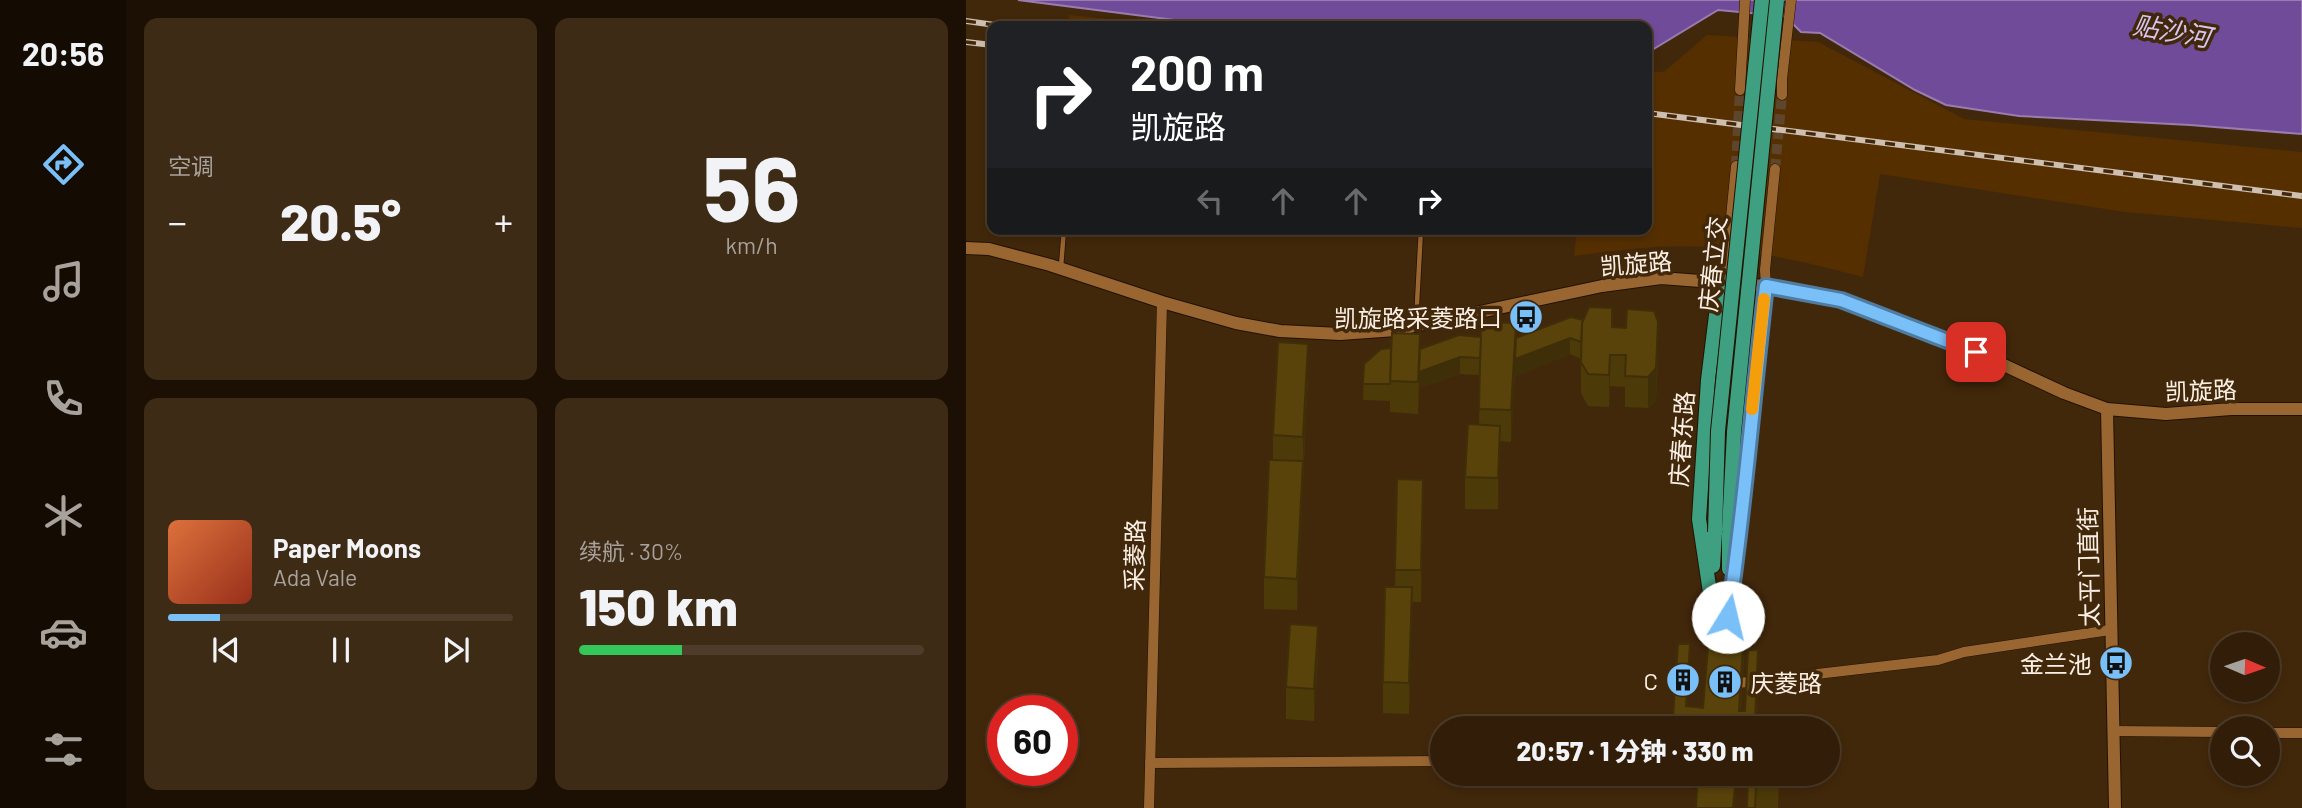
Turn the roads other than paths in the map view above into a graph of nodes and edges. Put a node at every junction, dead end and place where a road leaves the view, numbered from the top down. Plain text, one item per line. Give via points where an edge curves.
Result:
1 (1745, 0) edge
2 (1762, 0) edge
3 (1777, 0) edge
4 (1791, 0) edge
5 (1740, 90) tunnel mouth
6 (1782, 95) tunnel mouth
7 (1736, 166) tunnel mouth
8 (1775, 169) tunnel mouth
9 (1064, 235) edge
10 (1421, 235) edge
11 (966, 248) edge
12 (1061, 268) junction
13 (1720, 282) junction
14 (1766, 286) junction
15 (1161, 302) junction
16 (1416, 327) junction
17 (2107, 409) junction
18 (2302, 409) edge
19 (1722, 531) junction
20 (2110, 630) junction
21 (1728, 683) edge
22 (2113, 731) junction
23 (2210, 732) edge
24 (2280, 733) edge
25 (2302, 733) edge
26 (1430, 761) edge
27 (1150, 763) junction
28 (1149, 808) edge
29 (2115, 808) edge

1 - 5 street
2 - 19 main road, 庆春立交, bridge via 1718,431
3 - 19 main road, 庆春立交, bridge
4 - 6 street
7 - 13 street via 1726,269
8 - 14 street
9 - 12 lane
10 - 16 lane
11 - 12 main road, 凯旋路 via 989,249
12 - 15 main road, 凯旋路
13 - 14 main road, 凯旋路
13 - 16 main road, 凯旋路 via 1661,278 1602,286
13 - 19 main road, 庆春东路 via 1699,519 1711,605
14 - 17 main road, 凯旋路 via 1841,300
14 - 19 main road via 1728,623
15 - 16 main road, 凯旋路 via 1280,331 1340,334
15 - 27 street, 采菱路
17 - 18 main road, 凯旋路 via 2166,414
17 - 20 main road, 太平门直街
20 - 21 street via 1938,660
20 - 22 main road, 太平门直街
22 - 23 street
22 - 29 main road, 太平门直街
24 - 25 street
26 - 27 street
27 - 28 street, 采菱路

